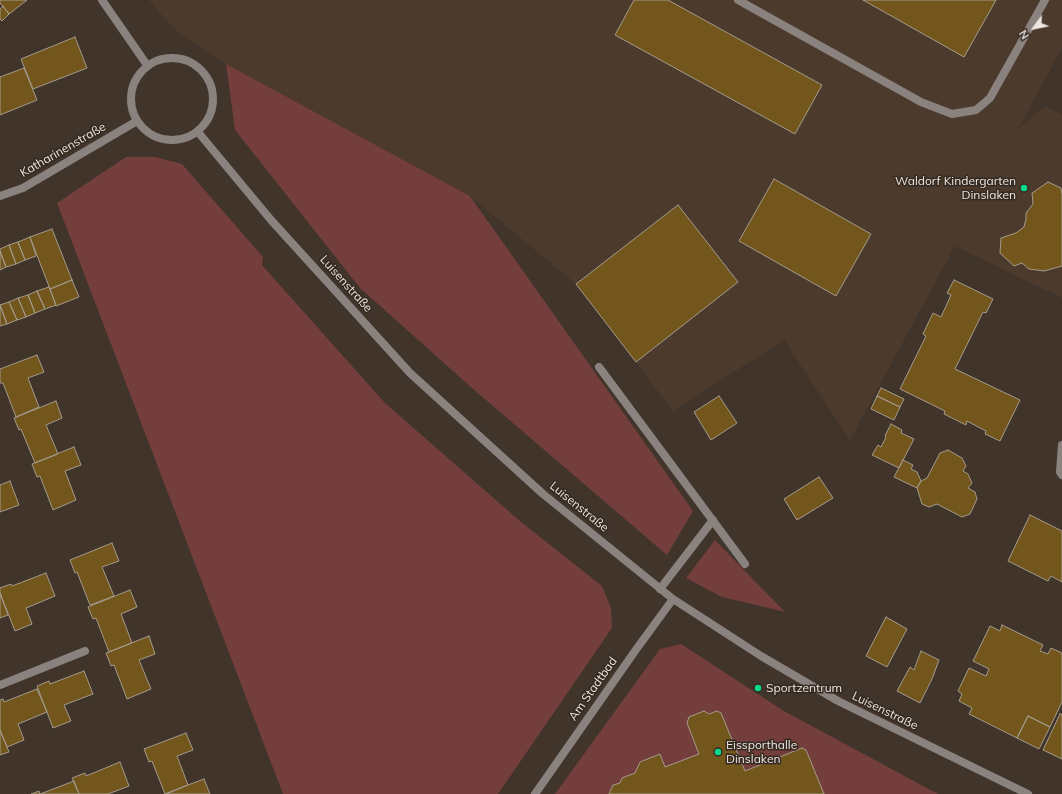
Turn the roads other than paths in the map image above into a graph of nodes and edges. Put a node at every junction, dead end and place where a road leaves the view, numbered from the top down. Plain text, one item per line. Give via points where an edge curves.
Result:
1 (102, 0) edge
2 (738, 0) edge
3 (1045, 0) edge
4 (147, 66) junction
5 (137, 121) junction
6 (198, 132) junction
7 (0, 196) edge
8 (599, 367) dead end
9 (1062, 445) edge
10 (1062, 476) edge
11 (713, 520) junction
12 (745, 564) dead end
13 (660, 589) junction
14 (673, 599) junction
15 (85, 651) dead end
16 (0, 685) edge
17 (536, 794) edge
18 (1028, 794) edge

1 - 4 street
2 - 3 street via 921,102 952,114 976,110 990,98
4 - 5 street via 138,74 130,97
4 - 6 street via 160,59 174,58 188,61 201,69 209,80 213,94 207,122
5 - 6 street via 146,132 172,141
5 - 7 street, Katharinenstraße via 23,188
6 - 13 street, Luisenstraße via 271,220 410,373 543,494
8 - 11 street
9 - 10 street
11 - 12 street
11 - 13 street
13 - 14 street, Luisenstraße
14 - 17 street, Am Stadtbad
14 - 18 street, Luisenstraße via 838,701
15 - 16 street

